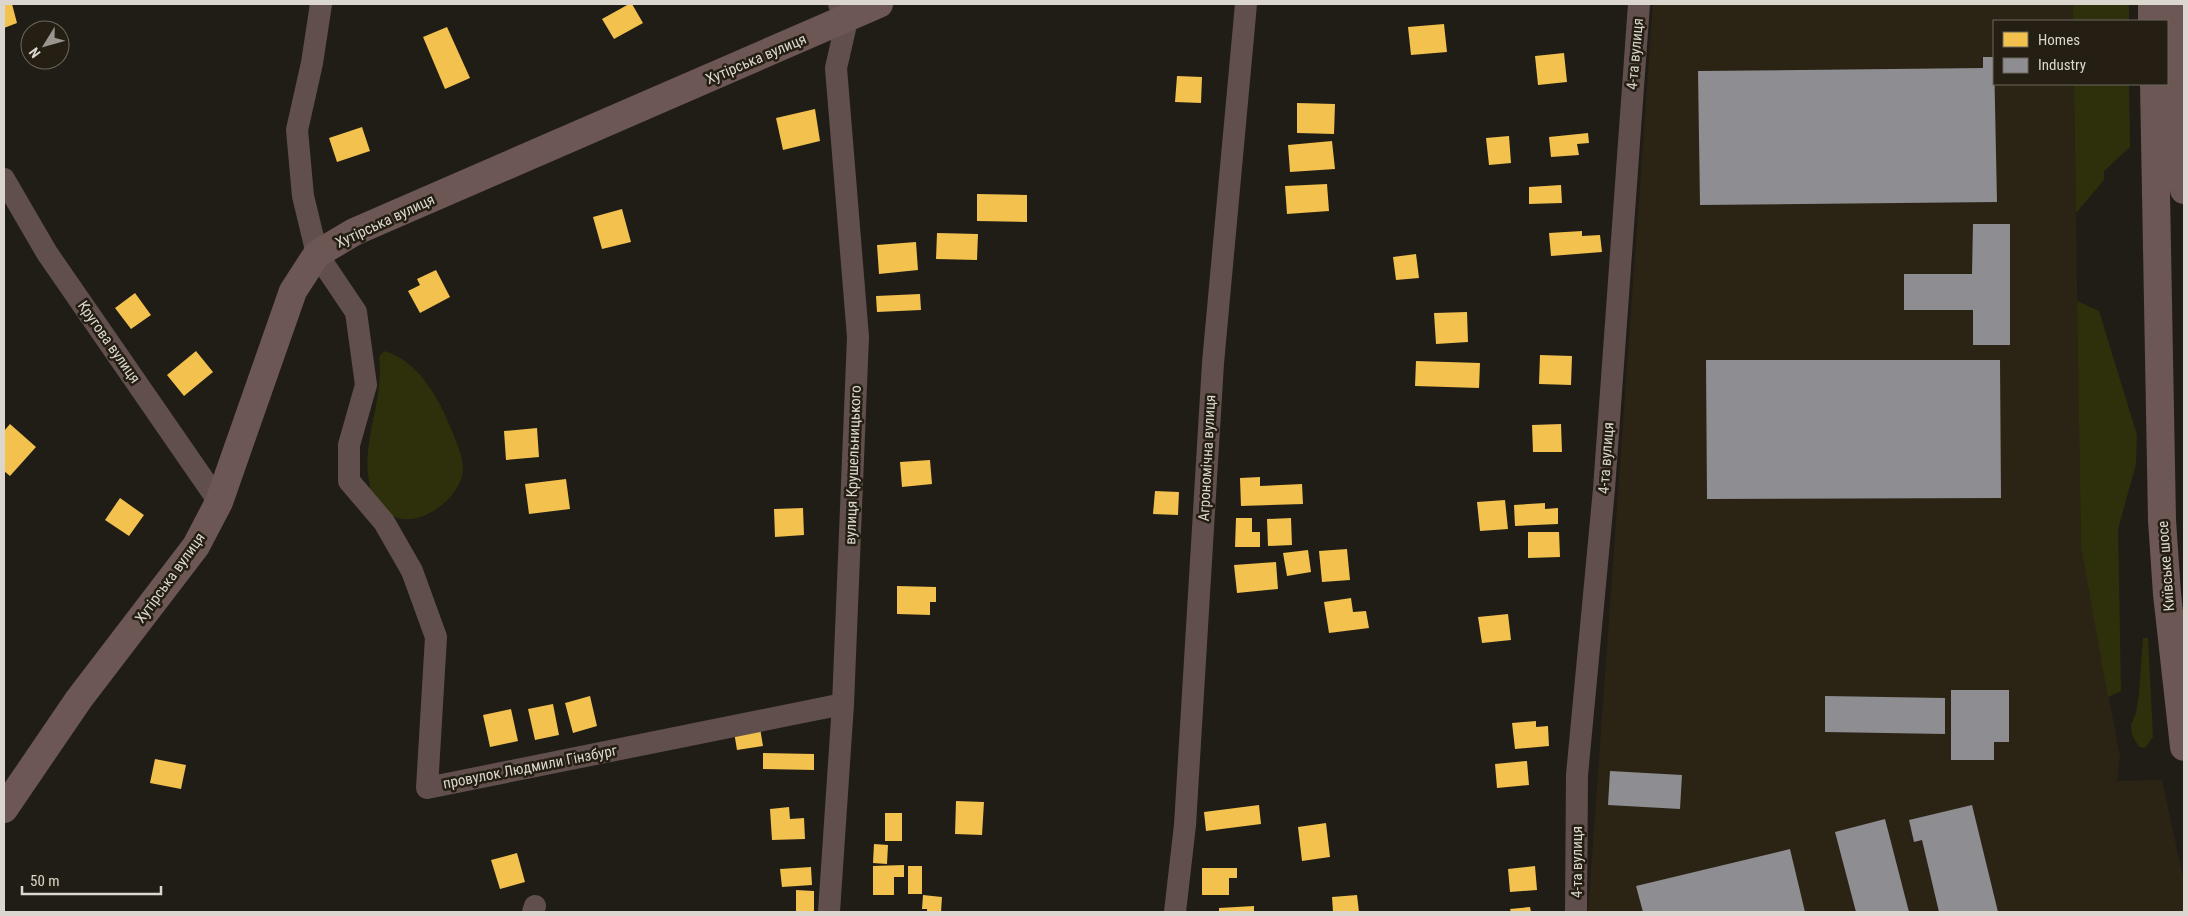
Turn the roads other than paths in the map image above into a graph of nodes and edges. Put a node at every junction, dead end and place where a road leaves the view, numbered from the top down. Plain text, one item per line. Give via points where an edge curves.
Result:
1 (321, 4) edge
2 (879, 4) edge
3 (1246, 4) edge
4 (1639, 4) edge
5 (2152, 4) edge
6 (2178, 4) edge
7 (843, 12) edge
8 (2152, 20) edge
9 (2154, 85) edge
10 (4, 179) edge
11 (2184, 190) edge
12 (317, 254) junction
13 (219, 502) junction
14 (843, 704) junction
15 (2184, 746) edge
16 (4, 809) edge
17 (829, 912) edge
18 (1175, 912) edge
19 (1576, 912) edge

1 - 12 street via 297,130 303,196
2 - 7 main road, Хутірська вулиця
3 - 18 street, Агрономічна вулиця via 1213,363 1186,825
4 - 19 street, 4-та вулиця via 1604,489 1577,775
5 - 8 main road
6 - 11 main road
7 - 12 main road, Хутірська вулиця via 354,232
7 - 14 street, вулиця Крушельницького via 836,68 858,337
9 - 15 main road, Київське шосе via 2162,520
10 - 13 street, Кругова вулиця via 47,253
12 - 13 main road, Хутірська вулиця via 293,291
12 - 14 street, провулок Людмили Гінзбург via 356,312 366,385 349,445 349,481 384,522 412,571 436,637 427,788
13 - 16 main road, Хутірська вулиця via 196,546 79,699
14 - 17 street, вулиця Крушельницького

